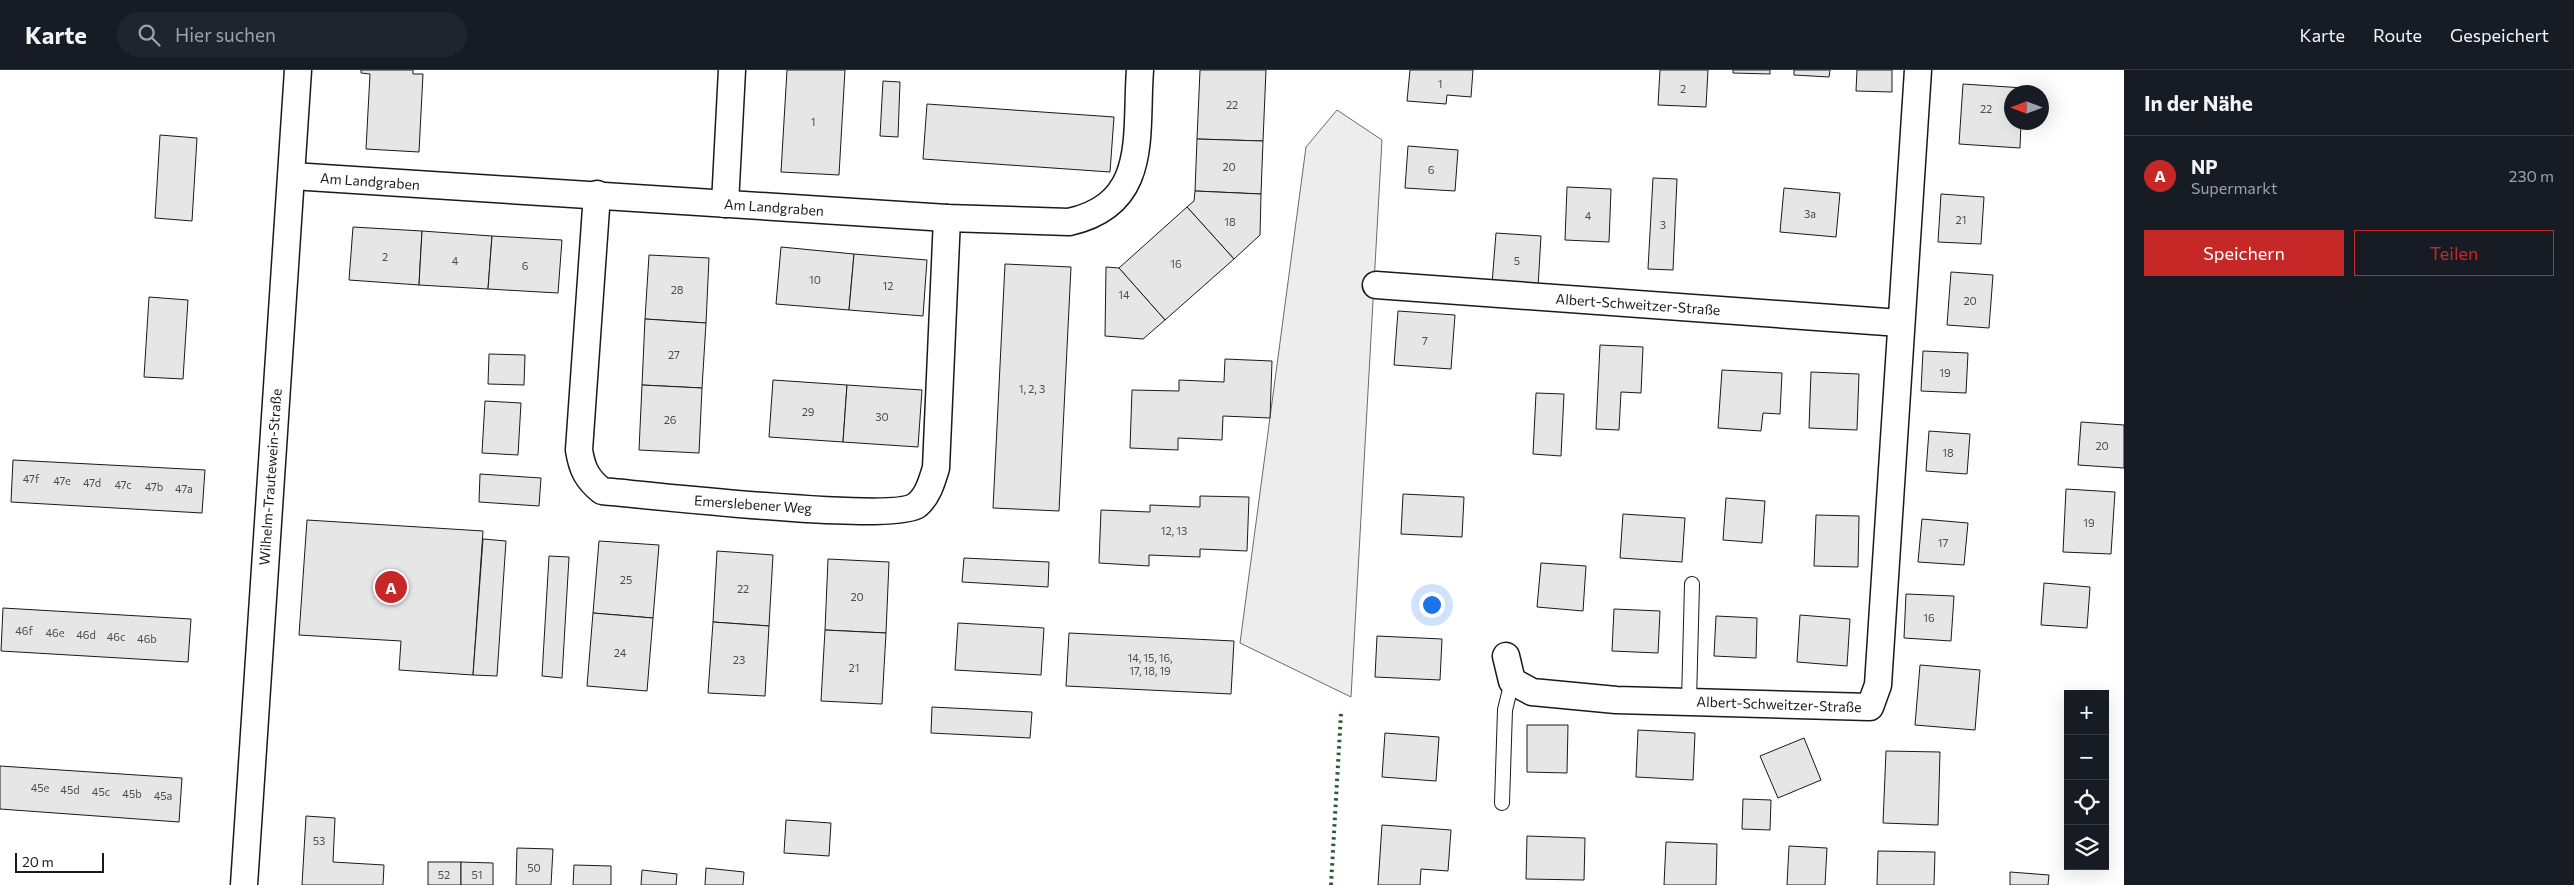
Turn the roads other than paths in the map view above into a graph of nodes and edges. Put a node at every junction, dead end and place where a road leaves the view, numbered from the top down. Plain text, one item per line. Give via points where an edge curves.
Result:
1 (298, 70) edge
2 (732, 70) edge
3 (1140, 70) edge
4 (1918, 70) edge
5 (292, 176) junction
6 (597, 194) junction
7 (724, 204) junction
8 (947, 218) junction
9 (1376, 286) dead end
10 (1900, 322) junction
11 (1692, 584) dead end
12 (1506, 656) dead end
13 (1512, 681) junction
14 (1689, 701) junction
15 (1502, 803) dead end
16 (244, 885) edge

1 - 5 street, Wilhelm-Trautewein-Straße
2 - 7 street
3 - 8 street, Am Landgraben via 1136,150 1131,176 1120,195 1105,207 1088,218 1069,222
4 - 10 street, Albert-Schweitzer-Straße
5 - 6 street, Am Landgraben
5 - 16 street, Wilhelm-Trautewein-Straße
6 - 7 street, Am Landgraben
6 - 8 street, Emerslebener Weg via 579,450 582,469 602,491 776,506 898,511 916,505 930,489 936,468
7 - 8 street, Am Landgraben
9 - 10 street, Albert-Schweitzer-Straße
10 - 14 street, Albert-Schweitzer-Straße via 1878,685 1870,707
11 - 14 lane
12 - 13 street
13 - 14 street, Albert-Schweitzer-Straße via 1532,692 1616,700
13 - 15 lane via 1505,710

